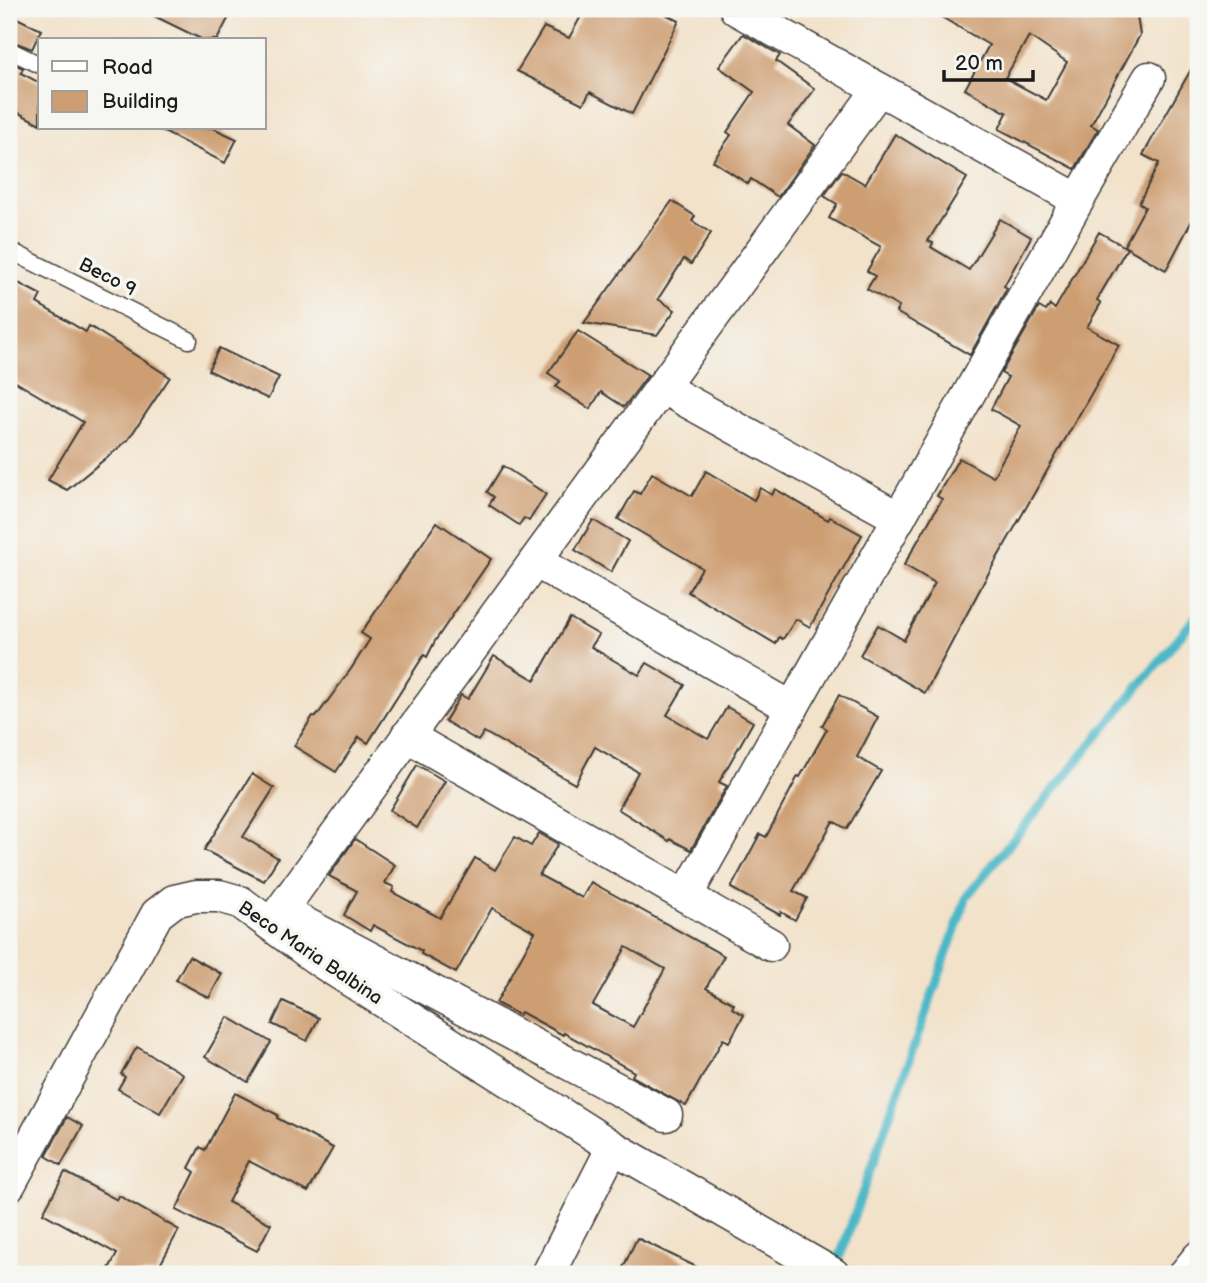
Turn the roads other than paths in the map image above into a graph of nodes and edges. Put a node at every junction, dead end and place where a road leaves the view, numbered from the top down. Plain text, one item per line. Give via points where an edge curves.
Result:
1 (736, 9) edge
2 (9, 50) edge
3 (38, 64) edge
4 (1149, 78) dead end
5 (879, 89) junction
6 (1078, 200) junction
7 (9, 250) edge
8 (189, 340) dead end
9 (663, 388) junction
10 (899, 517) junction
11 (537, 562) junction
12 (792, 708) junction
13 (407, 736) junction
14 (686, 896) junction
15 (276, 918) junction
16 (771, 945) dead end
17 (666, 1115) dead end
18 (613, 1147) junction
19 (9, 1185) edge
20 (1198, 1258) edge
21 (548, 1274) edge
22 (833, 1274) edge
23 (1185, 1274) edge

1 - 5 street
2 - 3 lane
4 - 6 street
5 - 6 street
5 - 9 street
6 - 10 street
7 - 8 lane, Beco 9
9 - 10 street
9 - 11 street
10 - 12 street
11 - 12 street
11 - 13 street
12 - 14 street
13 - 14 street
13 - 15 street
14 - 16 street
15 - 17 street
15 - 18 street, Beco Maria Balbina via 320,961
15 - 19 street, Beco Maria Balbina via 240,902 196,895 174,901 157,914
18 - 21 street
18 - 22 street, Beco Maria Balbina
20 - 23 street

